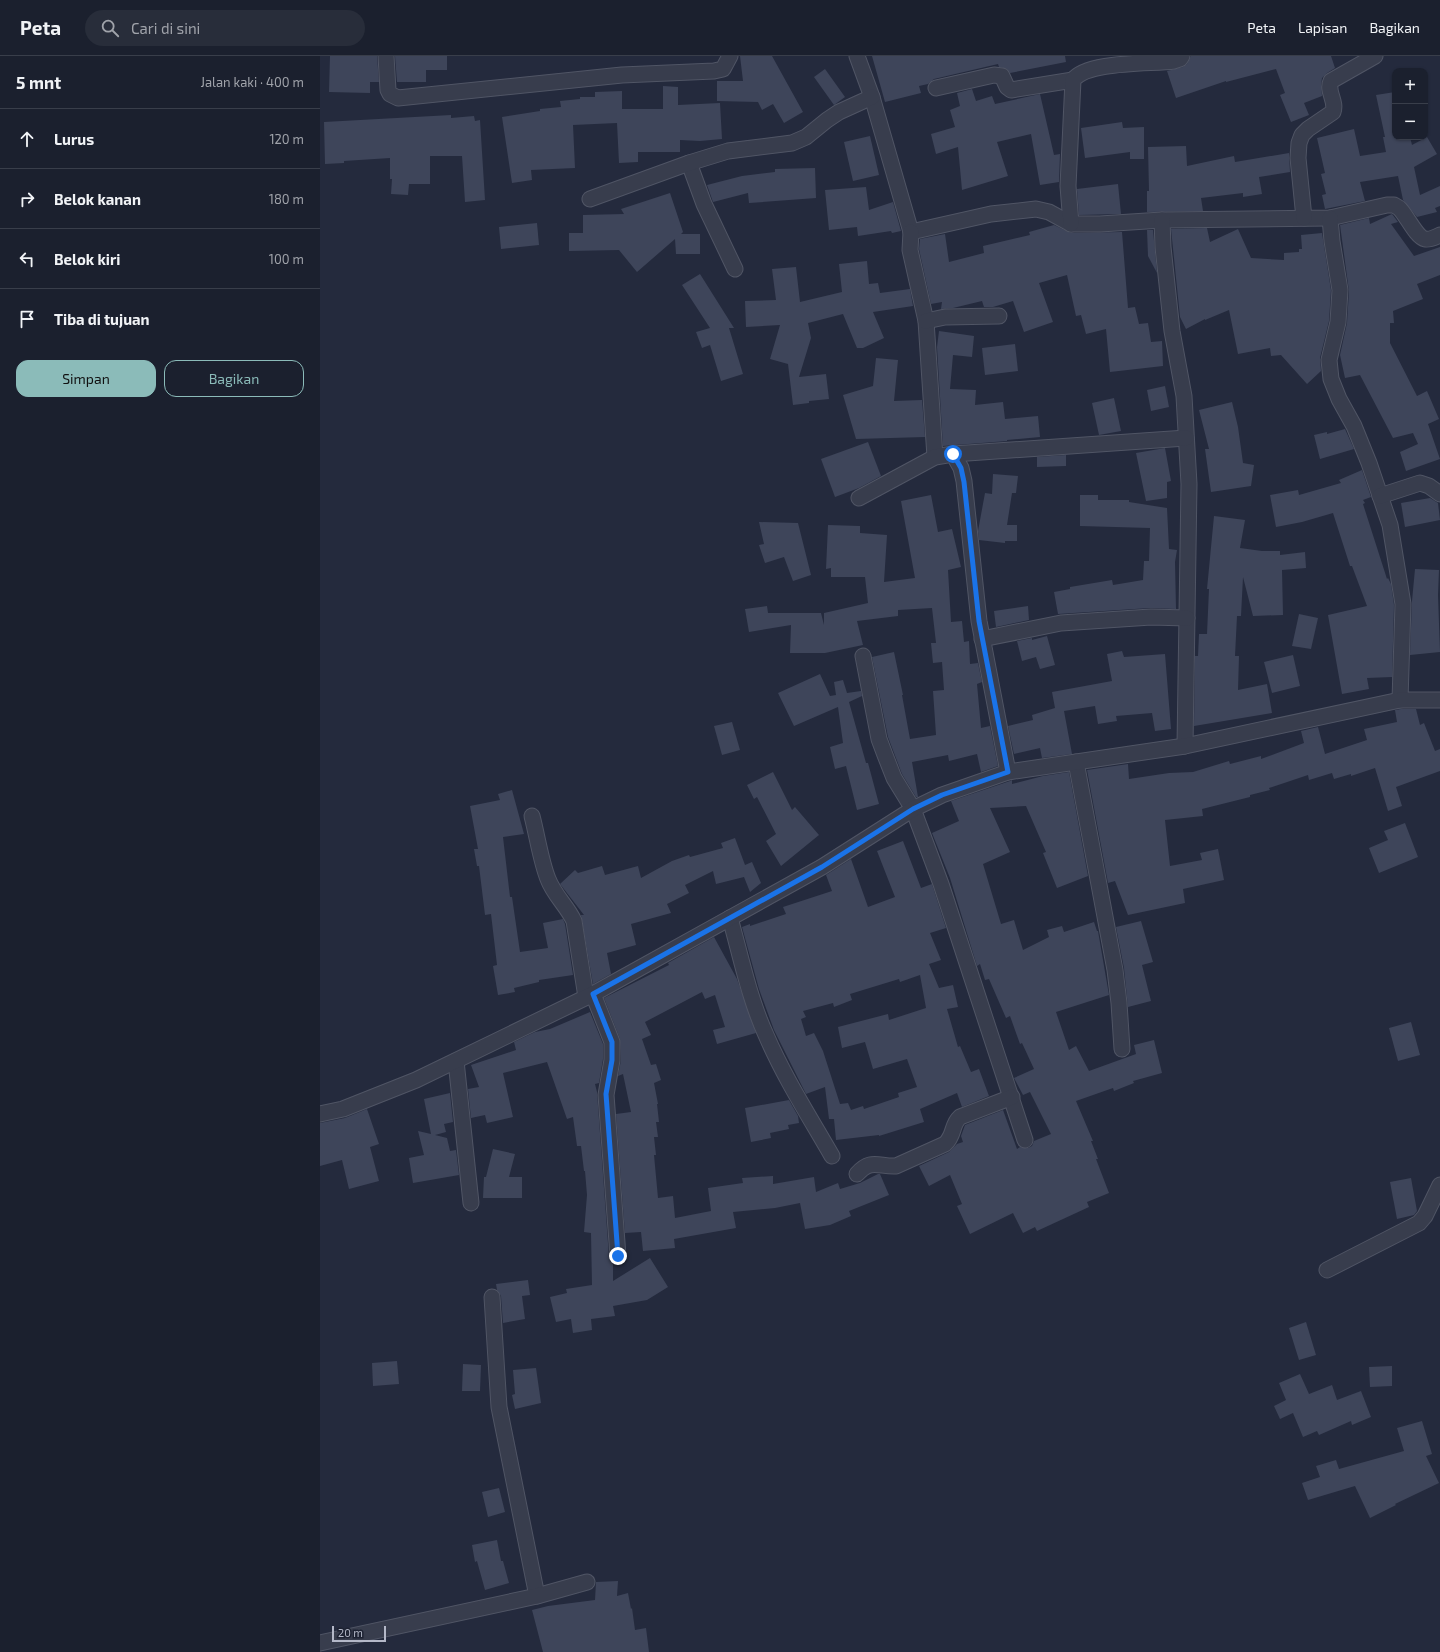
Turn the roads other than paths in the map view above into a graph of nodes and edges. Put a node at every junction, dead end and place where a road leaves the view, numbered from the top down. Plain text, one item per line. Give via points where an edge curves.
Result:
1 (386, 56) edge
2 (730, 56) edge
3 (857, 56) edge
4 (1182, 56) edge
5 (1376, 56) edge
6 (1074, 80) junction
7 (936, 88) dead end
8 (872, 97) junction
9 (689, 164) junction
10 (590, 199) dead end
11 (1304, 218) junction
12 (1330, 218) junction
13 (1162, 220) junction
14 (1071, 224) junction
15 (911, 232) junction
16 (1440, 235) edge
17 (735, 269) dead end
18 (998, 316) dead end
19 (926, 321) junction
20 (1186, 438) junction
21 (953, 454) junction
22 (935, 457) junction
23 (1440, 494) edge
24 (1380, 496) junction
25 (859, 498) dead end
26 (1187, 618) junction
27 (982, 639) junction
28 (863, 656) dead end
29 (1400, 700) junction
30 (1440, 700) edge
31 (1185, 746) junction
32 (1076, 762) junction
33 (1008, 772) junction
34 (913, 809) junction
35 (532, 816) dead end
36 (730, 918) junction
37 (589, 996) junction
38 (1122, 1049) dead end
39 (456, 1061) junction
40 (1012, 1097) junction
41 (320, 1114) edge
42 (1025, 1140) dead end
43 (832, 1156) dead end
44 (857, 1174) dead end
45 (1440, 1185) edge
46 (471, 1203) dead end
47 (618, 1256) dead end
48 (1327, 1270) dead end
49 (492, 1297) dead end
50 (588, 1582) dead end
51 (537, 1596) junction
52 (320, 1642) edge

1 - 2 street via 388,90 398,98 622,75 714,71 723,69
3 - 8 street
4 - 6 street via 1174,61 1109,65 1080,74
5 - 11 street via 1331,81 1333,112 1308,129 1300,139 1298,148
6 - 7 street via 1011,90 1002,76 994,75
6 - 14 street via 1068,186
8 - 9 street via 839,112 806,137 792,143 728,152
8 - 15 street
9 - 10 street
9 - 17 street via 704,204
11 - 12 street
11 - 13 street
12 - 16 street via 1394,205 1402,211 1423,238 1429,239
12 - 24 street via 1340,290 1338,322 1329,360 1331,379 1354,426
13 - 14 street
13 - 20 street via 1162,247 1172,331 1184,396
14 - 15 street via 1049,212 1036,210 991,214
15 - 19 street via 910,250
18 - 19 street via 944,317
19 - 22 street
20 - 21 street
20 - 26 street via 1189,484
21 - 22 street
21 - 27 street via 961,468 964,482
22 - 25 street
23 - 24 street via 1420,483
24 - 29 street via 1390,525 1403,604
26 - 27 street via 1151,617 1061,623
26 - 31 street
27 - 33 street
28 - 34 street via 879,739 894,778
29 - 30 street
29 - 31 street
31 - 32 street
32 - 33 street
32 - 38 street via 1112,951
33 - 34 street via 942,795
34 - 36 street via 822,867
34 - 40 street via 941,884
35 - 37 street via 547,879 574,922
36 - 37 street
36 - 43 street via 766,1035
37 - 39 street
37 - 47 street via 612,1042 612,1060 606,1094
39 - 41 street via 343,1110
39 - 46 street
40 - 42 street
40 - 44 street via 960,1117 945,1144 896,1166 872,1164 865,1166
45 - 48 street via 1419,1223
49 - 51 street via 499,1407
50 - 51 street
51 - 52 street

